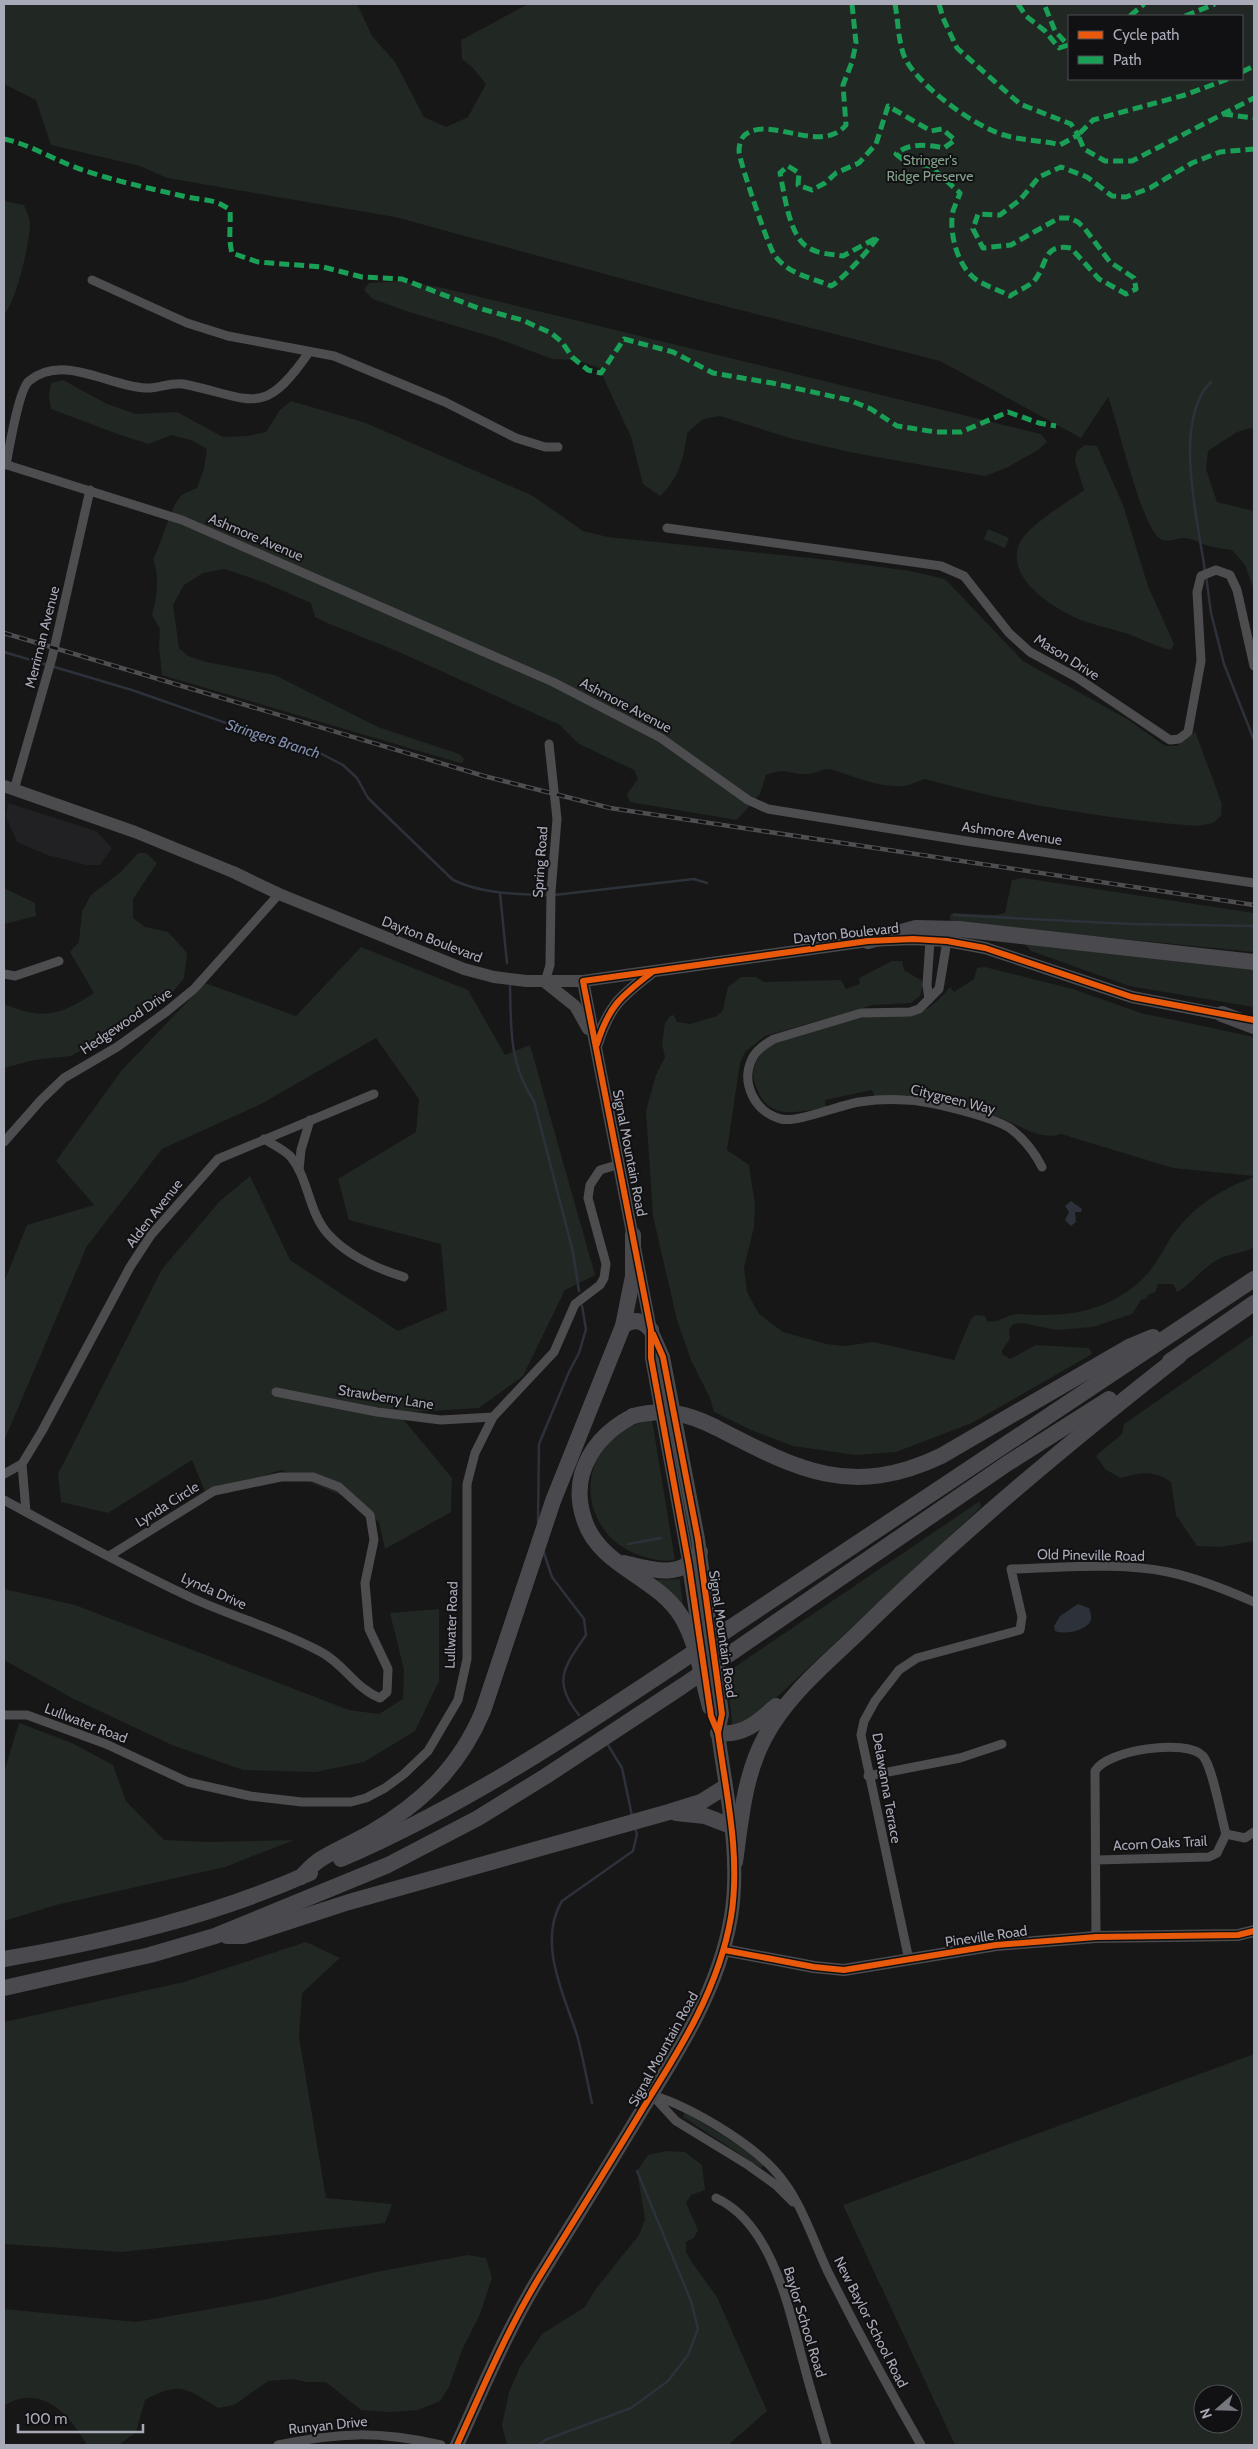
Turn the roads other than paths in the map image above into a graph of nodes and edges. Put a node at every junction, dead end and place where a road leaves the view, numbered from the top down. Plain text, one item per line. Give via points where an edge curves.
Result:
1 (92, 280) dead end
2 (309, 352) junction
3 (558, 447) dead end
4 (5, 464) edge
5 (90, 490) junction
6 (667, 528) dead end
7 (1254, 666) edge
8 (549, 744) dead end
9 (9, 788) edge
10 (1254, 883) edge
11 (279, 894) junction
12 (930, 940) junction
13 (868, 941) junction
14 (947, 941) junction
15 (59, 961) dead end
16 (1254, 962) edge
17 (652, 972) junction
18 (4, 974) edge
19 (583, 981) junction
20 (545, 982) junction
21 (929, 999) junction
22 (1222, 1014) junction
23 (1254, 1020) edge
24 (1254, 1026) edge
25 (596, 1047) junction
26 (374, 1094) dead end
27 (310, 1120) junction
28 (8, 1134) edge
29 (264, 1139) junction
30 (4, 1142) edge
31 (620, 1164) junction
32 (1042, 1167) dead end
33 (299, 1170) junction
34 (633, 1235) junction
35 (404, 1277) dead end
36 (1254, 1279) edge
37 (1254, 1302) edge
38 (1194, 1318) junction
39 (623, 1326) junction
40 (651, 1330) junction
41 (1178, 1356) junction
42 (276, 1392) dead end
43 (493, 1417) junction
44 (22, 1464) junction
45 (4, 1474) edge
46 (4, 1500) edge
47 (26, 1512) junction
48 (700, 1552) junction
49 (109, 1556) junction
50 (616, 1562) junction
51 (689, 1566) junction
52 (1011, 1569) joint
53 (1254, 1602) edge
54 (855, 1636) junction
55 (388, 1669) joint
56 (710, 1707) junction
57 (4, 1715) edge
58 (718, 1733) junction
59 (1002, 1744) dead end
60 (868, 1776) junction
61 (725, 1787) junction
62 (669, 1812) junction
63 (731, 1826) junction
64 (1254, 1832) edge
65 (1226, 1834) junction
66 (1096, 1860) junction
67 (735, 1862) junction
68 (301, 1877) junction
69 (1254, 1931) edge
70 (215, 1936) junction
71 (1096, 1937) junction
72 (724, 1950) junction
73 (4, 1958) edge
74 (909, 1960) junction
75 (4, 1988) edge
76 (652, 2095) junction
77 (716, 2198) dead end
78 (800, 2210) junction
79 (278, 2445) edge
80 (440, 2445) edge
81 (456, 2445) edge
82 (827, 2445) edge
83 (921, 2445) edge

1 - 2 street via 187,323 228,336
2 - 3 street via 334,356 445,402 516,438 545,447
2 - 4 street via 296,371 271,395 250,400 180,384 148,389 67,370 53,370 27,382
4 - 5 street, Ashmore Avenue
5 - 9 street, Merriman Avenue via 49,670
5 - 10 street, Ashmore Avenue via 182,520 553,682 661,738 748,800 768,809
6 - 7 street, Mason Drive via 941,566 964,576 1009,633 1030,652 1076,677 1170,740 1179,739 1188,732 1192,715 1201,661 1197,592 1201,576 1216,570 1230,575 1237,590
8 - 20 street, Spring Road via 557,819 550,965
9 - 11 main road, Dayton Boulevard via 135,832
11 - 20 main road, Dayton Boulevard via 464,969 494,977
11 - 28 street, Hedgewood Drive via 194,989 117,1047 64,1078
12 - 13 main road, Dayton Boulevard
12 - 14 main road, Dayton Boulevard
12 - 21 street
13 - 16 highway via 916,928 958,929
13 - 17 main road, Dayton Boulevard
14 - 21 street, Citygreen Way via 939,988
14 - 22 main road, Dayton Boulevard via 985,948 1132,997
15 - 18 street via 14,976
17 - 19 main road, Dayton Boulevard
17 - 25 main road via 608,1014
19 - 20 main road, Dayton Boulevard
19 - 25 main road, Signal Mountain Road
20 - 25 main road via 575,1006
21 - 32 street, Citygreen Way via 916,1011 861,1013 768,1043 752,1059 748,1074 755,1101 766,1112 783,1120 859,1102 906,1100 939,1106 1010,1128 1028,1145
22 - 23 main road, Dayton Boulevard
22 - 24 highway
25 - 31 main road, Signal Mountain Road
26 - 27 street, Alden Avenue
27 - 29 street, Alden Avenue
27 - 33 street
28 - 30 street, Hedgewood Drive
29 - 33 street via 289,1155
29 - 44 street, Alden Avenue via 218,1159 151,1235 130,1267
31 - 34 main road, Signal Mountain Road
31 - 43 street, Lullwater Road via 600,1170 590,1185 588,1198 606,1264 604,1278 600,1285 575,1304 554,1352
33 - 35 street via 316,1216 328,1234 384,1271
34 - 39 highway via 632,1282
34 - 40 main road, Signal Mountain Road
36 - 38 highway
37 - 41 highway
38 - 50 highway, bridge via 1129,1347 925,1464 875,1477 808,1471 685,1414 667,1411 633,1416 609,1431 592,1452 581,1478 579,1495 581,1510 592,1537
38 - 68 highway, bridge via 517,1768 410,1828
39 - 40 highway via 639,1321
39 - 68 highway via 553,1501 472,1737 452,1767 411,1805 371,1833 319,1859
40 - 48 main road, Signal Mountain Road via 663,1357
40 - 51 main road, Signal Mountain Road via 651,1358
41 - 54 highway via 1005,1497
41 - 70 highway, bridge via 1008,1463 681,1687 478,1818 388,1865
42 - 43 street, Strawberry Lane via 377,1412 441,1420
43 - 57 street, Lullwater Road via 475,1453 467,1484 467,1658 458,1700 428,1750 385,1788 366,1798 337,1803 250,1796 188,1782 106,1744 27,1715
44 - 45 street, Alden Avenue
44 - 47 street
46 - 47 street, Lynda Drive
47 - 49 street, Lynda Drive
48 - 51 highway
48 - 58 main road, Signal Mountain Road via 722,1714
49 - 55 street, Lynda Drive via 192,1598 322,1652 350,1674 362,1689 380,1698 387,1692
49 - 55 street, Lynda Circle via 214,1490 280,1477 313,1478 339,1487 370,1515 374,1540 365,1583 369,1629
50 - 51 highway via 661,1570
50 - 56 highway via 659,1593 682,1617 690,1633
51 - 56 main road, Signal Mountain Road
52 - 53 street, Old Pineville Road via 1134,1568 1167,1572 1201,1581
52 - 60 street, Delawanna Terrace via 1022,1617 1020,1630 917,1658 899,1670 864,1720 861,1735
54 - 58 highway via 756,1725 736,1733
54 - 67 highway via 791,1700 765,1736 747,1783
56 - 58 main road, Signal Mountain Road
58 - 61 main road, Signal Mountain Road
59 - 60 street via 960,1758
60 - 74 street, Delawanna Terrace
61 - 62 highway via 701,1802
61 - 63 main road, Signal Mountain Road
62 - 63 highway via 705,1816
62 - 70 highway via 349,1902 244,1936
63 - 67 main road, Signal Mountain Road
64 - 65 street via 1245,1838
65 - 66 street, Acorn Oaks Trail via 1217,1853 1209,1857
65 - 66 street, Acorn Oaks Trail via 1202,1755 1179,1746 1118,1754 1095,1771
66 - 71 street, Acorn Oaks Trail
67 - 72 main road, Signal Mountain Road via 732,1915
68 - 73 highway via 136,1932
69 - 71 main road, Pineville Road via 1238,1935
70 - 75 highway via 150,1955
71 - 74 main road, Pineville Road via 996,1944
72 - 74 main road, Pineville Road via 844,1970
72 - 76 main road, Signal Mountain Road via 704,2004
76 - 78 street, New Baylor School Road via 676,2121 776,2185
76 - 78 street, New Baylor School Road via 676,2102 760,2156 788,2186
76 - 81 main road, Signal Mountain Road via 538,2278
77 - 82 street, Baylor School Road via 731,2205 763,2244 772,2261 790,2310
78 - 83 street, New Baylor School Road via 828,2271
79 - 80 street, Runyan Drive via 337,2435 379,2434

